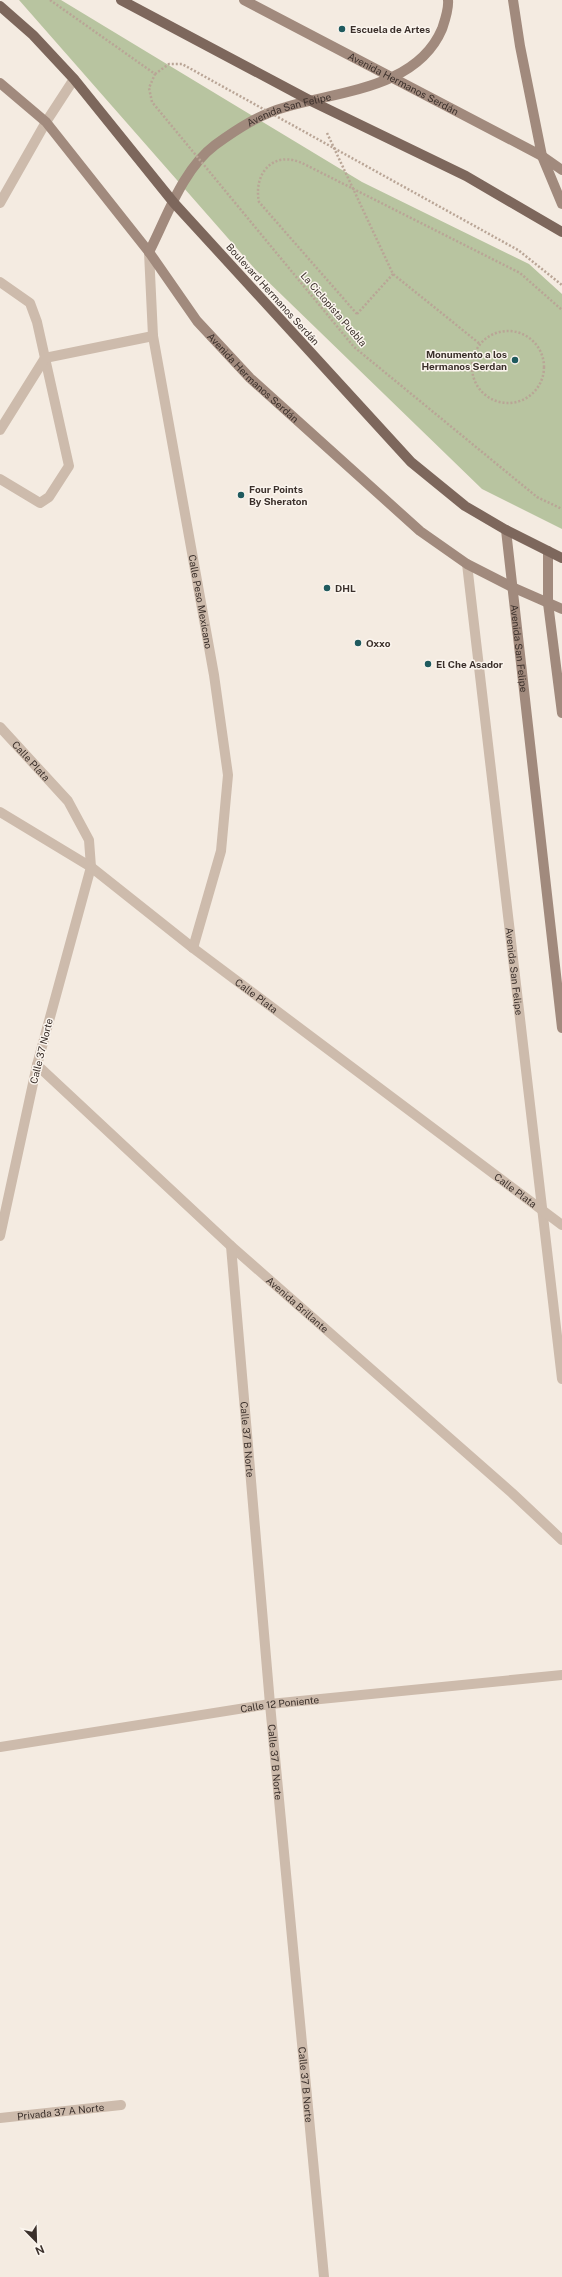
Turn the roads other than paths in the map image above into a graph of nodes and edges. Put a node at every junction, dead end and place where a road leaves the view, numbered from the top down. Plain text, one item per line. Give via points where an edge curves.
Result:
1 (121, 0) edge
2 (244, 0) edge
3 (448, 0) edge
4 (513, 0) edge
5 (0, 6) edge
6 (394, 78) junction
7 (74, 79) junction
8 (0, 83) edge
9 (311, 100) junction
10 (46, 122) junction
11 (542, 156) junction
12 (562, 170) edge
13 (0, 203) edge
14 (174, 203) junction
15 (562, 204) edge
16 (562, 232) edge
17 (149, 252) junction
18 (0, 282) edge
19 (153, 336) junction
20 (45, 358) junction
21 (0, 430) edge
22 (0, 479) edge
23 (506, 530) junction
24 (548, 551) junction
25 (562, 558) edge
26 (467, 564) junction
27 (512, 588) junction
28 (548, 603) junction
29 (562, 609) edge
30 (562, 714) edge
31 (0, 727) edge
32 (0, 812) edge
33 (91, 867) junction
34 (194, 948) junction
35 (562, 1028) edge
36 (37, 1066) junction
37 (544, 1211) junction
38 (562, 1225) edge
39 (0, 1236) edge
40 (231, 1246) junction
41 (562, 1379) edge
42 (562, 1540) edge
43 (562, 1675) edge
44 (270, 1704) junction
45 (0, 1747) edge
46 (121, 2104) dead end
47 (0, 2118) edge
48 (324, 2277) edge

1 - 9 main road
2 - 6 main road, Avenida Hermanos Serdán
3 - 6 main road, Avenida San Felipe via 444,25 436,43 422,59
4 - 11 main road
5 - 7 main road, Boulevard Hermanos Serdán via 33,35
6 - 9 main road, Avenida San Felipe
6 - 11 main road, Avenida Hermanos Serdán
7 - 10 street
7 - 14 main road, Boulevard Hermanos Serdán
8 - 10 main road, Avenida Hermanos Serdán
9 - 14 main road, Avenida San Felipe via 265,115 242,126 213,146 195,165
9 - 16 main road via 466,176
10 - 13 street
10 - 17 main road, Avenida Hermanos Serdán
11 - 12 main road, Avenida Hermanos Serdán
11 - 15 main road
14 - 17 main road, Avenida San Felipe
14 - 23 main road, Boulevard Hermanos Serdán via 411,462 465,506
17 - 19 street, Calle Peso Mexicano
17 - 26 main road, Avenida Hermanos Serdán via 197,321 250,378 420,531
18 - 20 street via 30,303
19 - 20 street
19 - 34 street, Calle Peso Mexicano via 214,675 228,775 221,851
20 - 21 street
20 - 22 street via 69,466 49,497 40,503
23 - 24 main road, Boulevard Hermanos Serdán
23 - 27 main road, Avenida San Felipe
24 - 25 main road, Boulevard Hermanos Serdán
24 - 28 main road
26 - 27 main road, Avenida Hermanos Serdán
26 - 37 street, Avenida San Felipe
27 - 28 main road, Avenida Hermanos Serdán
27 - 35 main road, Avenida San Felipe
28 - 29 main road, Avenida Hermanos Serdán
28 - 30 main road
31 - 33 street, Calle Plata via 68,802 89,840
32 - 33 street
33 - 34 street, Calle Plata
33 - 36 street, Calle 37 Norte
34 - 37 street, Calle Plata
36 - 39 street, Calle 37 Norte
36 - 40 street, Avenida Brillante
37 - 38 street, Calle Plata
37 - 41 street, Avenida San Felipe
40 - 42 street, Avenida Brillante
40 - 44 street, Calle 37 B Norte
43 - 44 street, Calle 12 Poniente
44 - 45 street, Calle 12 Poniente
44 - 48 street, Calle 37 B Norte
46 - 47 street, Privada 37 A Norte

